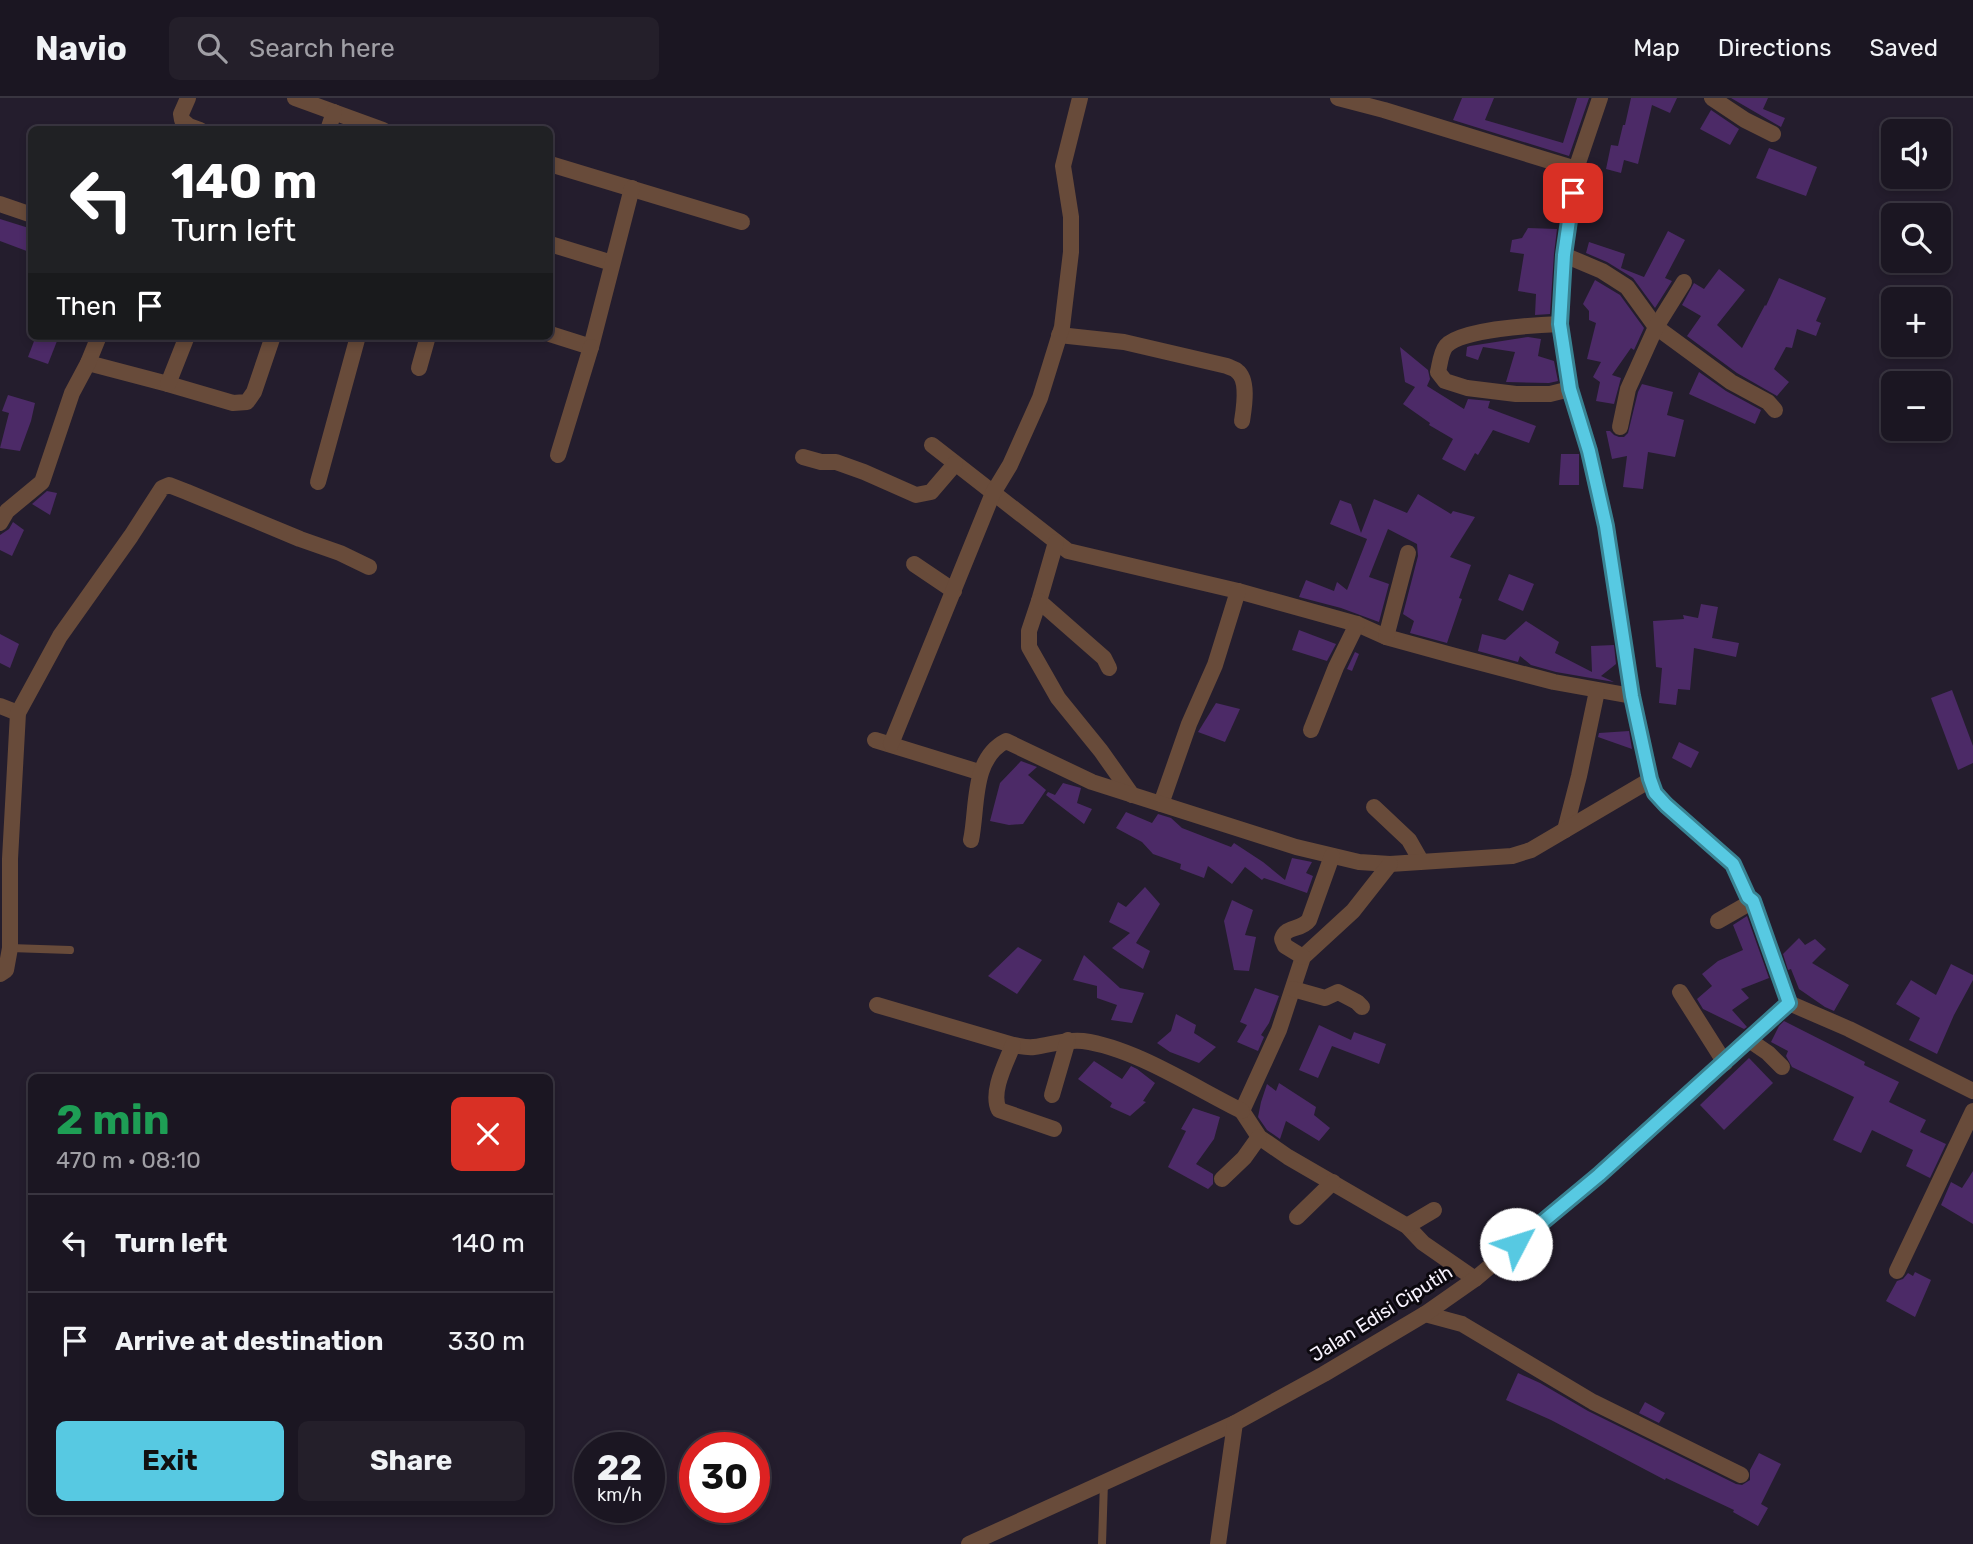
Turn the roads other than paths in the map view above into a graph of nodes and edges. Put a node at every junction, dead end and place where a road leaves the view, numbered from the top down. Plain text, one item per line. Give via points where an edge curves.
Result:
1 (188, 98) edge
2 (295, 98) edge
3 (1080, 98) edge
4 (1338, 98) edge
5 (1600, 98) edge
6 (1712, 98) edge
7 (334, 112) junction
8 (190, 126) edge
9 (329, 126) edge
10 (372, 126) edge
11 (1773, 134) dead end
12 (553, 165) edge
13 (1576, 169) junction
14 (632, 188) junction
15 (0, 204) edge
16 (28, 214) edge
17 (742, 222) dead end
18 (553, 245) edge
19 (1564, 255) junction
20 (612, 263) junction
21 (1684, 282) dead end
22 (1560, 324) junction
23 (1656, 327) junction
24 (553, 335) edge
25 (1059, 335) junction
26 (98, 340) edge
27 (185, 340) edge
28 (272, 340) edge
29 (357, 340) edge
30 (427, 340) edge
31 (591, 347) junction
32 (89, 363) junction
33 (419, 368) dead end
34 (168, 384) junction
35 (1570, 389) junction
36 (1775, 410) dead end
37 (1242, 421) dead end
38 (1620, 427) dead end
39 (932, 445) dead end
40 (558, 455) dead end
41 (803, 457) dead end
42 (956, 464) junction
43 (318, 482) dead end
44 (993, 493) junction
45 (0, 523) edge
46 (1056, 542) junction
47 (1408, 553) dead end
48 (914, 564) dead end
49 (369, 567) dead end
50 (954, 591) junction
51 (1238, 591) junction
52 (1038, 601) junction
53 (1357, 624) junction
54 (1385, 637) junction
55 (1109, 668) dead end
56 (1597, 691) junction
57 (1632, 696) junction
58 (0, 706) edge
59 (18, 713) junction
60 (1311, 730) dead end
61 (875, 740) dead end
62 (891, 744) junction
63 (979, 772) junction
64 (1650, 779) junction
65 (1132, 795) junction
66 (1161, 804) junction
67 (1374, 807) dead end
68 (1565, 830) junction
69 (971, 840) dead end
70 (1332, 856) junction
71 (5, 857) edge
72 (1421, 861) junction
73 (1390, 864) junction
74 (1753, 901) junction
75 (1718, 921) dead end
76 (10, 948) junction
77 (70, 950) dead end
78 (1303, 957) junction
79 (0, 974) edge
80 (1293, 989) junction
81 (1680, 992) dead end
82 (1789, 1003) junction
83 (877, 1005) dead end
84 (1362, 1007) dead end
85 (1068, 1040) junction
86 (1749, 1040) junction
87 (1013, 1045) junction
88 (1725, 1063) junction
89 (1782, 1067) dead end
90 (1973, 1091) edge
91 (1052, 1095) dead end
92 (1242, 1111) junction
93 (1973, 1111) edge
94 (1054, 1129) dead end
95 (1259, 1137) junction
96 (1222, 1179) dead end
97 (1333, 1182) junction
98 (1434, 1210) dead end
99 (1297, 1217) dead end
100 (1407, 1226) junction
101 (1897, 1271) dead end
102 (1475, 1279) junction
103 (1425, 1314) junction
104 (1235, 1423) junction
105 (1741, 1475) dead end
106 (1104, 1482) junction
107 (969, 1544) edge
108 (1102, 1544) edge
109 (1218, 1544) edge

1 - 8 street via 181,114
2 - 7 street
3 - 25 street via 1063,166 1071,252
4 - 13 street
5 - 13 street
6 - 11 street
7 - 9 street
7 - 10 street
12 - 14 street
13 - 19 street
14 - 17 street
14 - 20 street
15 - 16 street
18 - 20 street
19 - 22 street
19 - 23 street via 1627,287
20 - 31 street
21 - 23 street
22 - 35 street
22 - 35 street via 1469,334 1453,340 1444,348 1438,372 1445,381 1466,388 1516,394
23 - 36 street
23 - 38 street via 1628,389
24 - 31 street
25 - 37 street via 1124,342 1238,371 1243,380
25 - 44 street via 1040,398
26 - 32 street
27 - 34 street
28 - 34 street via 247,402 233,403
29 - 43 street
30 - 33 street
31 - 40 street
32 - 34 street
32 - 45 street via 72,393 42,482 7,511
35 - 57 street via 1606,526
39 - 42 street
41 - 42 street via 836,462 916,495 931,492
42 - 44 street
44 - 46 street
44 - 50 street
46 - 51 street via 1068,551
46 - 52 street
47 - 54 street
48 - 50 street
49 - 59 street via 166,485 60,636
50 - 62 street
51 - 53 street
51 - 66 street
52 - 55 street via 1104,658
52 - 65 street via 1030,647 1058,698
53 - 54 street
53 - 60 street
54 - 56 street
56 - 57 street
56 - 68 street
57 - 64 street
58 - 59 street
59 - 71 street
61 - 62 street
62 - 63 street
63 - 65 street via 1006,741 1092,782
63 - 69 street
64 - 68 street
64 - 74 street via 1666,805 1733,864
65 - 66 street
66 - 70 street
67 - 72 street via 1409,840
68 - 72 street via 1512,856
70 - 73 street
70 - 78 street via 1309,920 1285,932 1282,939
71 - 76 street
72 - 73 street
73 - 78 street via 1353,911
74 - 75 street
74 - 82 street
76 - 77 lane
76 - 79 street via 6,970
78 - 80 street
80 - 84 street via 1325,998 1338,992
80 - 92 street
81 - 88 street
82 - 86 street, Jalan Edisi Ciputih
82 - 90 street
83 - 87 street
85 - 87 street via 1032,1047
85 - 91 street
85 - 92 street via 1115,1048
86 - 88 street, Jalan Edisi Ciputih
86 - 89 street
87 - 94 street via 995,1103 999,1110
88 - 102 street, Jalan Edisi Ciputih
92 - 95 street
93 - 101 street
95 - 96 street
95 - 97 street
97 - 99 street
97 - 100 street
98 - 100 street
100 - 102 street via 1423,1243
102 - 103 street, Jalan Edisi Ciputih
103 - 104 street, Jalan Edisi Ciputih
103 - 105 street via 1462,1324 1592,1402
104 - 106 street, Jalan Edisi Ciputih
104 - 109 street
106 - 107 street, Jalan Edisi Ciputih
106 - 108 lane

